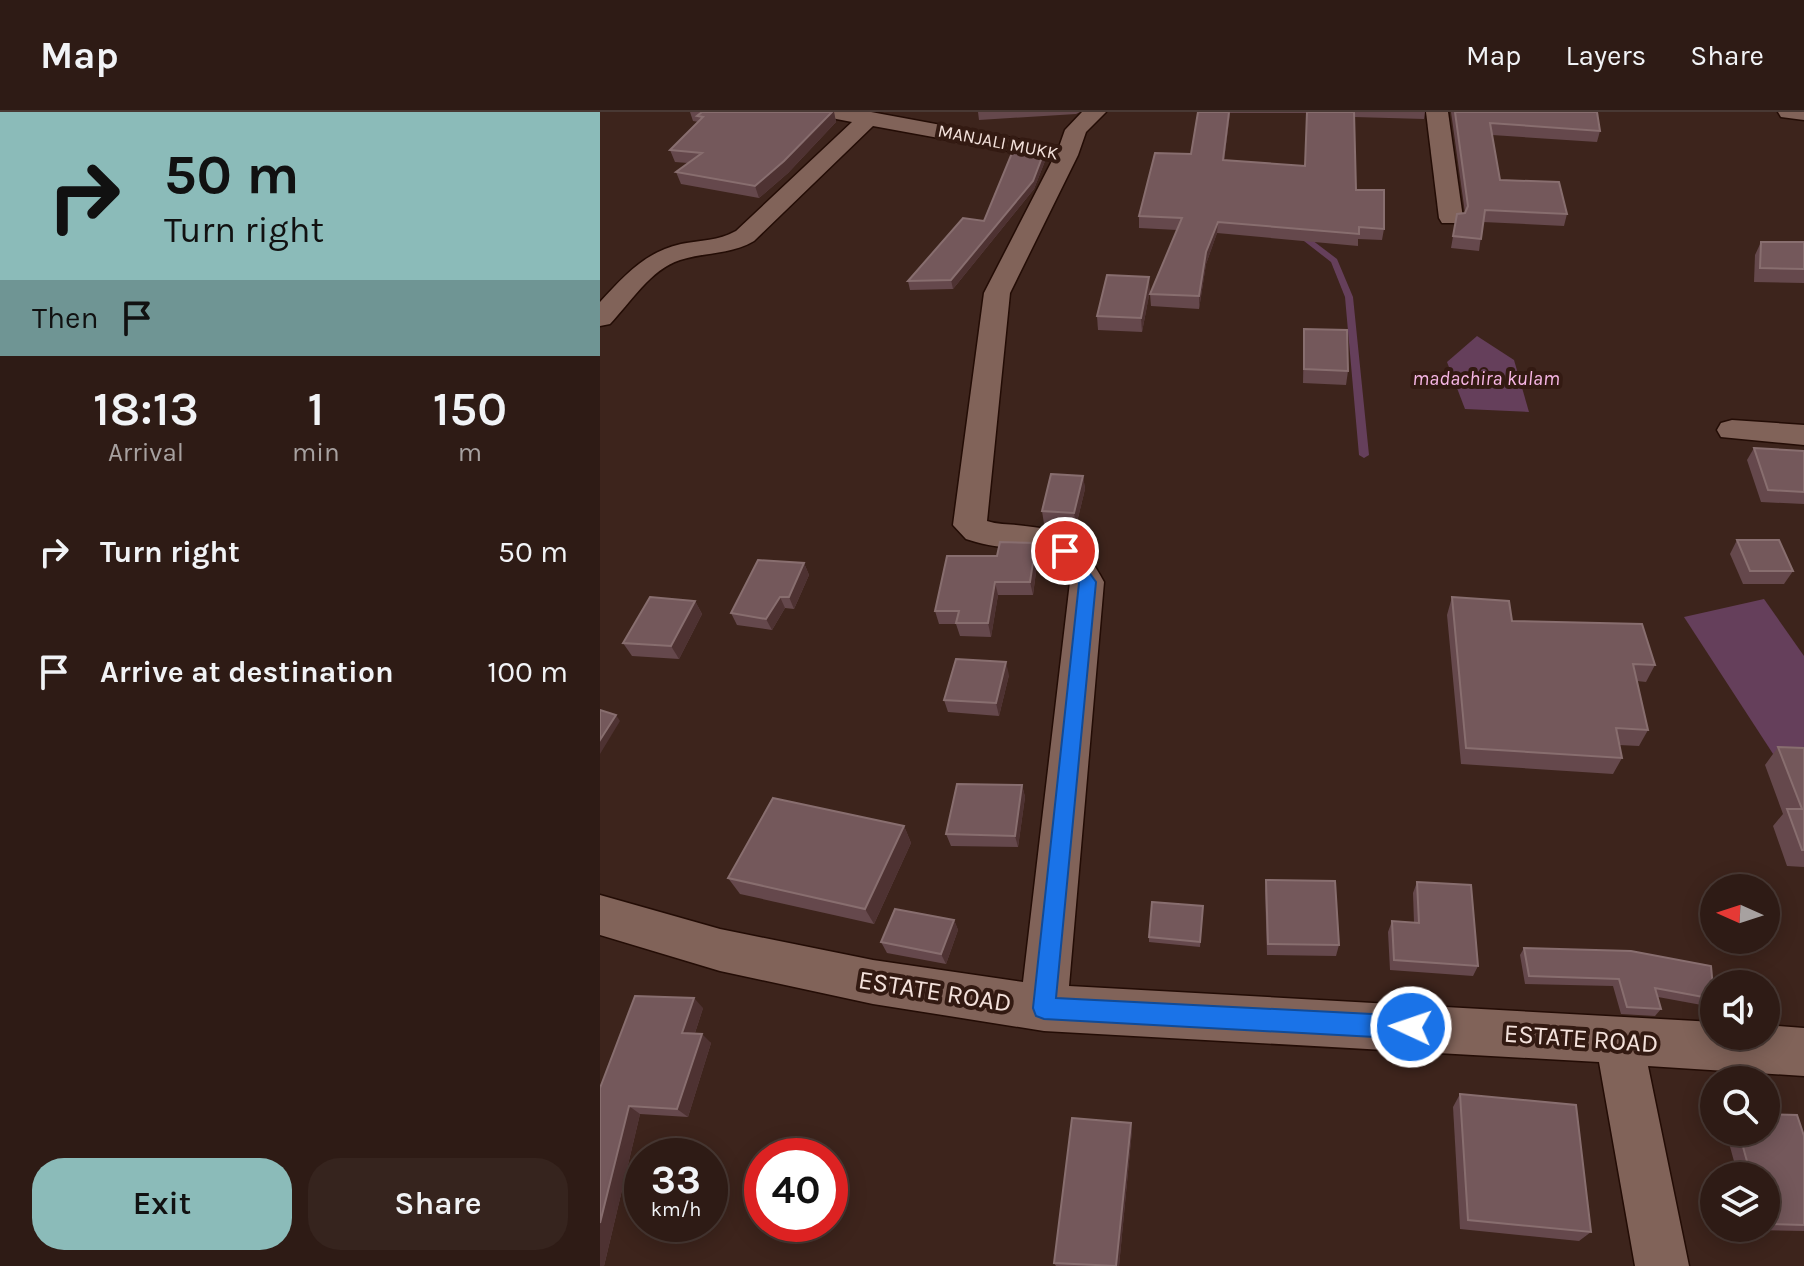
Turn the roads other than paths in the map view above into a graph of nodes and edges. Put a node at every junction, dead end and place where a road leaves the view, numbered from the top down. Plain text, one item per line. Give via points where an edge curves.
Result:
1 (834, 112) edge
2 (1095, 112) edge
3 (1437, 112) edge
4 (1789, 112) edge
5 (1804, 113) edge
6 (869, 118) junction
7 (1067, 155) junction
8 (1451, 218) dead end
9 (600, 318) edge
10 (1732, 430) dead end
11 (1804, 435) edge
12 (600, 915) edge
13 (1044, 1008) junction
14 (1619, 1040) junction
15 (1804, 1052) edge
16 (1662, 1266) edge

1 - 6 street, MANJALI MUKK
2 - 7 street via 1076,130
3 - 8 street
4 - 5 street
6 - 7 street, MANJALI MUKK
6 - 9 street via 745,236 731,246 669,254
7 - 13 street via 997,293 970,525 987,535 1042,538 1065,551 1087,582
10 - 11 street
12 - 13 street, ESTATE ROAD via 720,950 858,979
13 - 14 street, ESTATE ROAD
14 - 15 street, ESTATE ROAD
14 - 16 street

